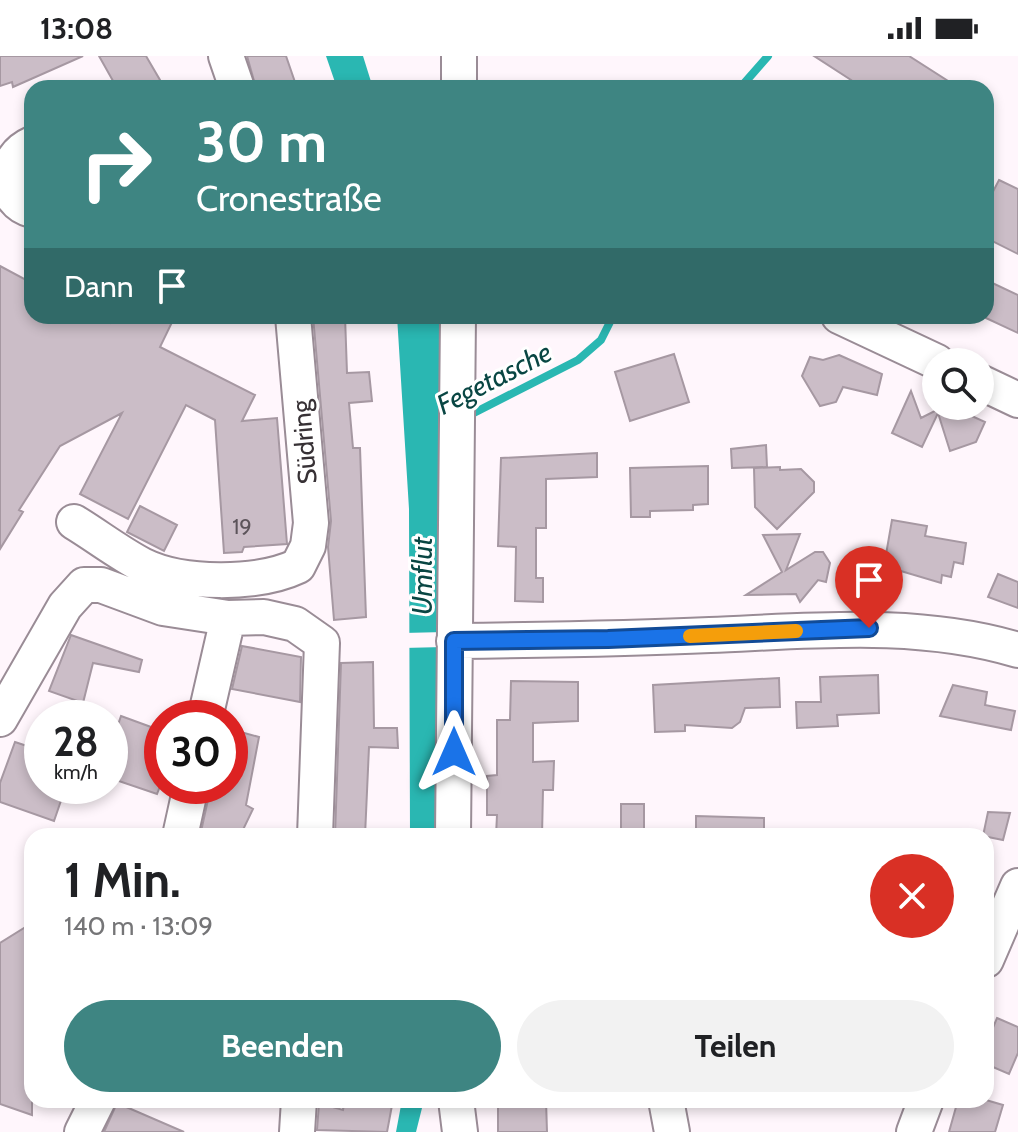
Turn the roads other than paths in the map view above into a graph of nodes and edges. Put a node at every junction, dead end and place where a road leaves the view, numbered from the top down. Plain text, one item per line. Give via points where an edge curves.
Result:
1 (226, 56) edge
2 (459, 56) edge
3 (234, 80) edge
4 (459, 80) edge
5 (24, 149) edge
6 (24, 205) edge
7 (294, 324) edge
8 (458, 324) edge
9 (856, 324) edge
10 (922, 355) edge
11 (994, 389) edge
12 (1018, 400) edge
13 (74, 522) dead end
14 (228, 618) junction
15 (454, 641) junction
16 (1018, 650) edge
17 (209, 700) edge
18 (0, 719) edge
19 (187, 804) edge
20 (182, 828) edge
21 (315, 828) edge
22 (453, 828) edge
23 (1018, 886) edge
24 (994, 942) edge
25 (94, 1108) edge
26 (298, 1108) edge
27 (457, 1108) edge
28 (668, 1108) edge
29 (923, 1108) edge
30 (82, 1132) edge
31 (297, 1132) edge
32 (460, 1132) edge
33 (672, 1132) edge
34 (914, 1132) edge

1 - 3 street
2 - 4 street
5 - 6 street via 3,169 9,197
7 - 13 street, Südring via 311,523 298,566 270,575 201,581 144,566
8 - 15 street
9 - 10 street
11 - 12 street
14 - 17 street
14 - 18 street via 163,608 93,583 84,585 65,606
14 - 21 street via 264,617 295,624 322,643
15 - 16 street via 869,628
15 - 22 street
19 - 20 street
23 - 24 street
25 - 30 street
26 - 31 street
27 - 32 street
28 - 33 street
29 - 34 street

